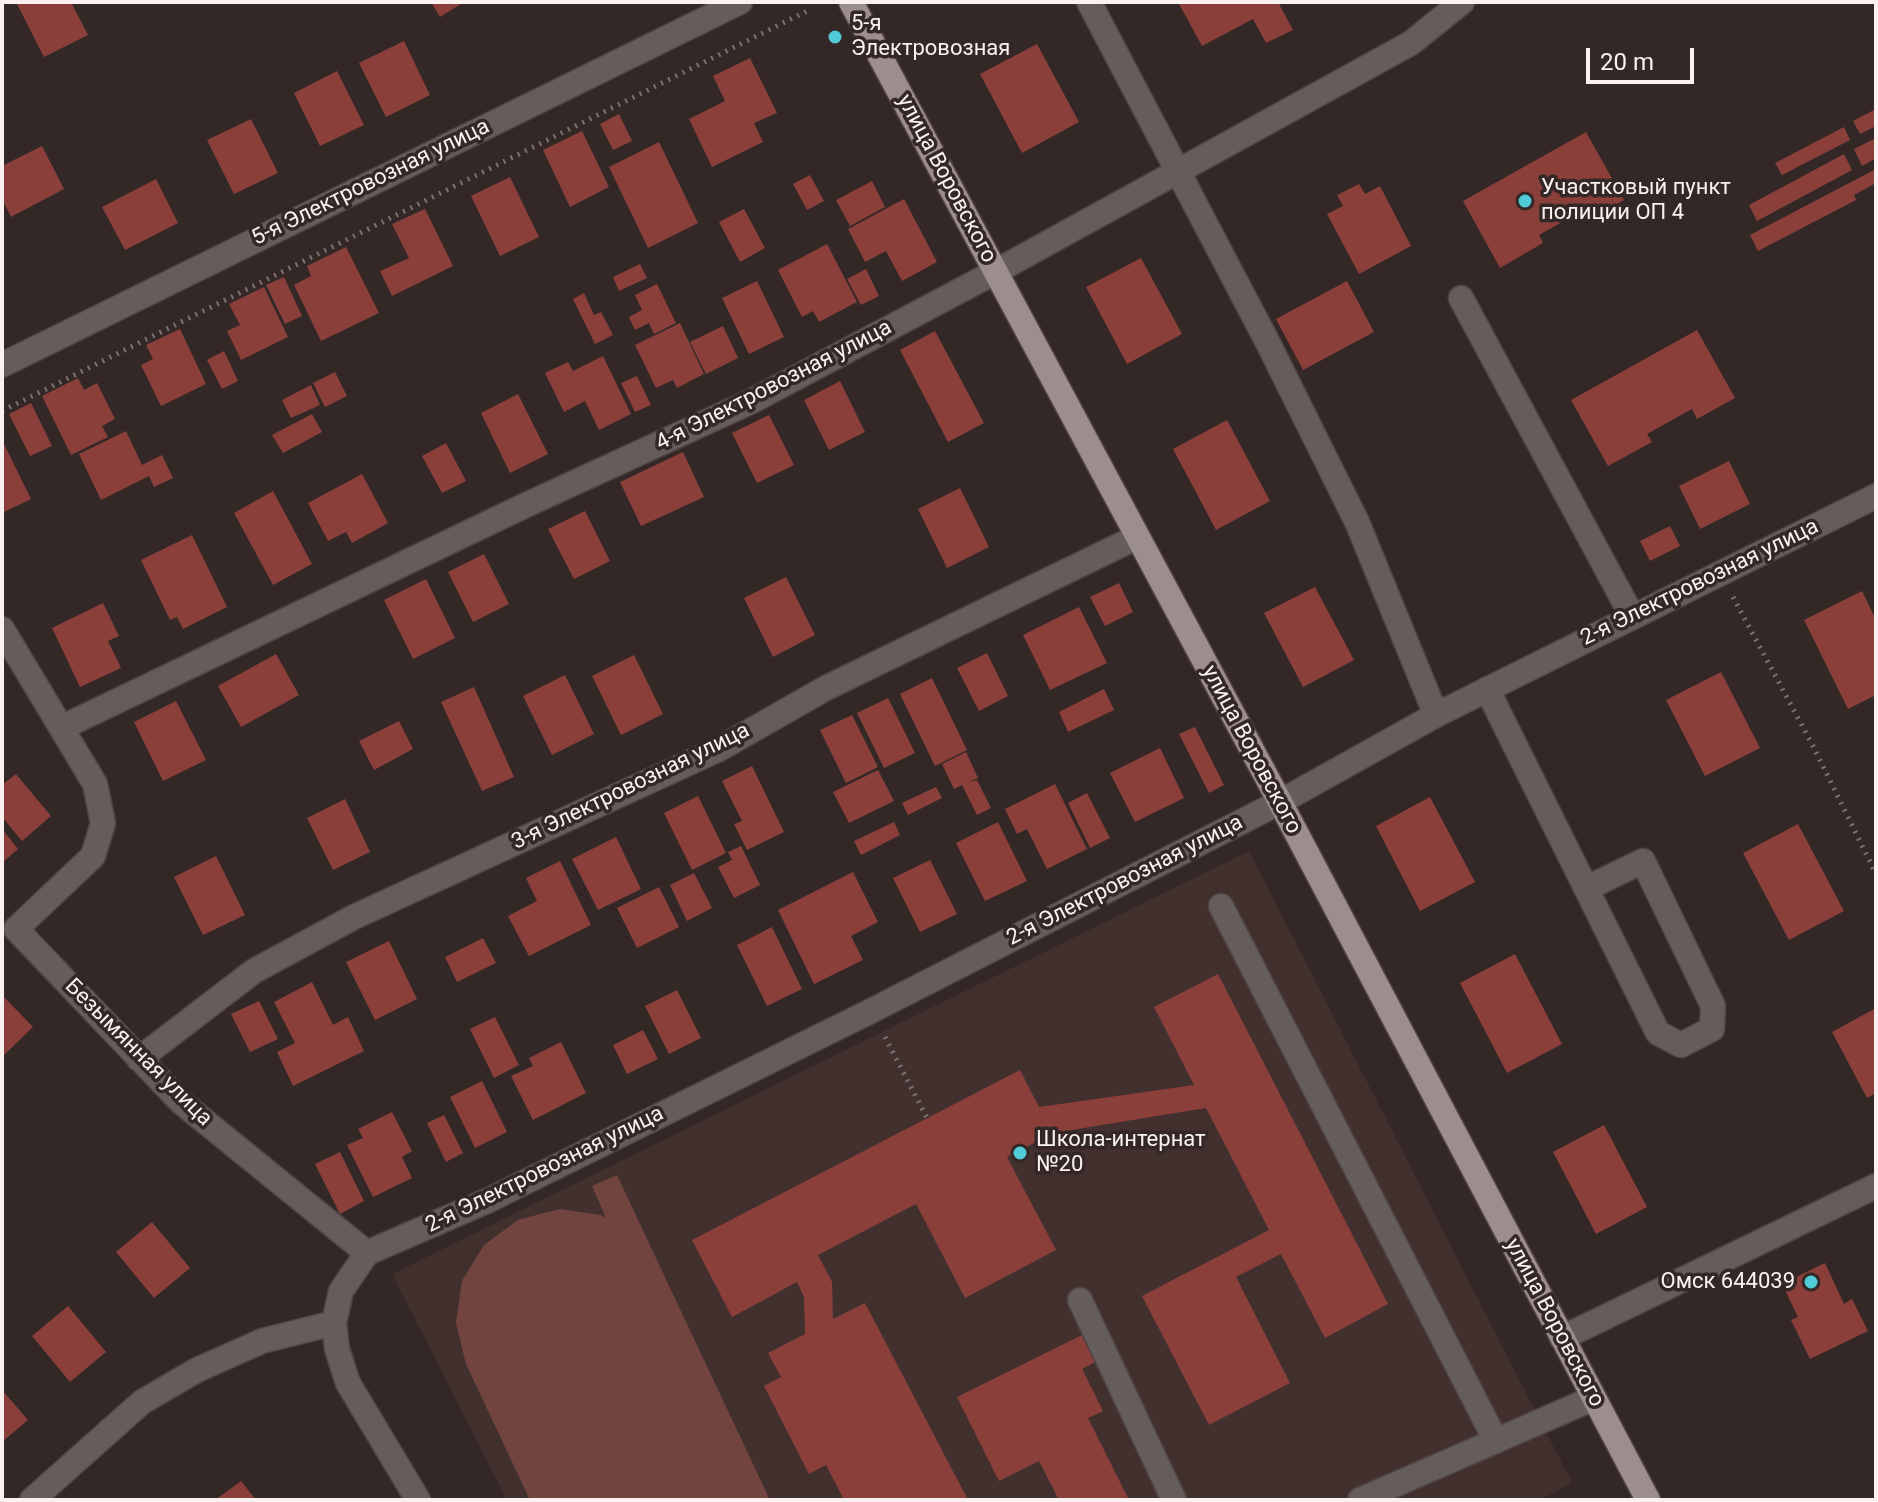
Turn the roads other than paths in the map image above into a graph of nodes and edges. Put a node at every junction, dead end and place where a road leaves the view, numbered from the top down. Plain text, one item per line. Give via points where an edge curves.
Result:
1 (740, 2) edge
2 (851, 2) edge
3 (1090, 2) edge
4 (1462, 2) edge
5 (1178, 170) junction
6 (995, 272) junction
7 (1461, 298) dead end
8 (2, 365) edge
9 (1874, 501) edge
10 (1137, 537) junction
11 (1632, 616) junction
12 (2, 629) edge
13 (1487, 689) junction
14 (1436, 715) junction
15 (63, 727) junction
16 (1280, 802) junction
17 (1587, 888) junction
18 (1221, 906) dead end
19 (9, 936) edge
20 (139, 1059) junction
21 (1876, 1186) edge
22 (367, 1253) junction
23 (1080, 1300) dead end
24 (334, 1323) junction
25 (1562, 1338) junction
26 (1594, 1398) junction
27 (1496, 1441) junction
28 (32, 1500) edge
29 (418, 1500) edge
30 (1174, 1500) edge
31 (1360, 1500) edge
32 (1648, 1500) edge

1 - 8 street, 5-я Электровозная улица
2 - 6 main road, улица Воровского
3 - 5 street
4 - 5 street, 4-я Электровозная улица via 1411,43
5 - 6 street, 4-я Электровозная улица
5 - 14 street via 1357,522
6 - 10 main road, улица Воровского
6 - 15 street, 4-я Электровозная улица via 752,401
7 - 11 street
9 - 11 street, 2-я Электровозная улица
10 - 16 main road, улица Воровского
10 - 20 street, 3-я Электровозная улица via 826,688 719,749 354,917 254,971
11 - 13 street, 2-я Электровозная улица
12 - 15 street, Безымянная улица
13 - 14 street, 2-я Электровозная улица
13 - 17 street
14 - 16 street, 2-я Электровозная улица
15 - 19 street, Безымянная улица via 95,784 103,823 93,856
16 - 22 street, 2-я Электровозная улица via 489,1200
16 - 25 main road, улица Воровского
17 - 17 street via 1643,861 1713,1006 1712,1029 1681,1045 1658,1033
18 - 27 street
19 - 20 street, Безымянная улица
20 - 22 street, Безымянная улица via 181,1102
21 - 25 street
22 - 24 street via 341,1291
23 - 30 street
24 - 28 street via 262,1341 142,1402
24 - 29 street via 348,1383
25 - 26 main road, улица Воровского
26 - 27 street
26 - 32 main road, улица Воровского
27 - 31 street

